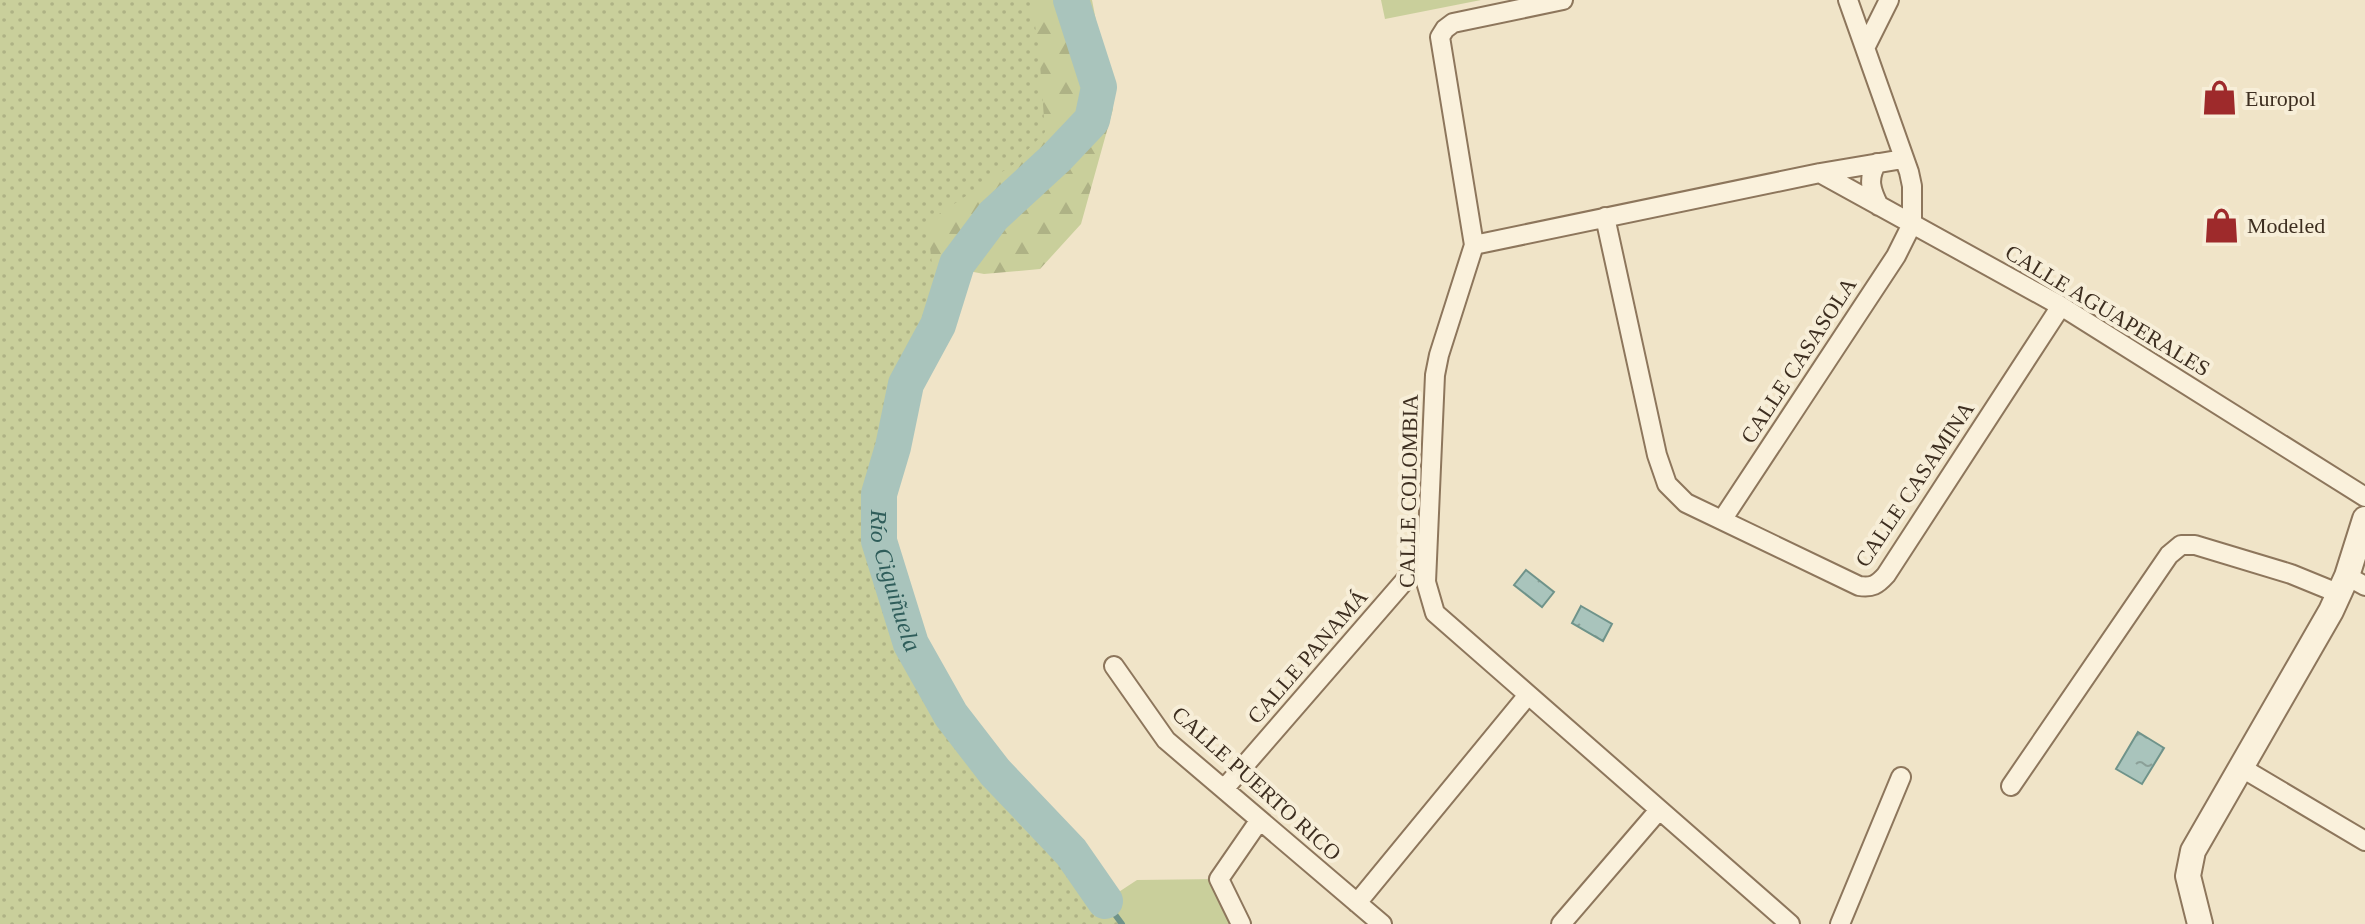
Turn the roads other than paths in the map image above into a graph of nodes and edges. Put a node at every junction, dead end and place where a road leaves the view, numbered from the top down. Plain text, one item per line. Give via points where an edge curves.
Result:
1 (1563, 0) edge
2 (1848, 0) edge
3 (1889, 0) edge
4 (1865, 48) junction
5 (1903, 159) junction
6 (1877, 163) junction
7 (1820, 173) junction
8 (1879, 206) junction
9 (1605, 217) junction
10 (1912, 224) junction
11 (1474, 245) junction
12 (2061, 306) junction
13 (2365, 497) edge
14 (2365, 519) edge
15 (1722, 520) junction
16 (1427, 555) junction
17 (2344, 586) edge
18 (1114, 666) dead end
19 (1528, 695) junction
20 (2242, 768) junction
21 (1901, 777) dead end
22 (2011, 786) dead end
23 (1224, 789) junction
24 (1659, 810) junction
25 (1259, 821) junction
26 (2365, 841) edge
27 (1357, 903) junction
28 (1786, 923) edge
29 (1241, 924) edge
30 (1382, 924) edge
31 (1561, 924) edge
32 (1840, 924) edge
33 (2200, 924) edge

1 - 11 street, CALLE COLOMBIA via 1453,23 1440,37
2 - 4 street
3 - 4 street
4 - 5 street
5 - 6 street
5 - 10 street via 1912,186
6 - 7 street
6 - 8 street via 1870,182
7 - 8 street, CALLE AGUAPERALES
7 - 9 street
8 - 10 street, CALLE AGUAPERALES
9 - 11 street
9 - 15 street, CALLE CASAMINA via 1667,484 1686,503
10 - 12 street, CALLE AGUAPERALES
10 - 15 street, CALLE CASASOLA
11 - 16 street, CALLE COLOMBIA via 1435,375
12 - 13 street, CALLE AGUAPERALES
12 - 15 street, CALLE CASAMINA via 1878,584 1859,586
14 - 17 street
16 - 19 street, CALLE COLOMBIA via 1426,582 1435,613
16 - 23 street, CALLE PANAMÁ
17 - 20 street
17 - 22 street via 2195,545 2177,548
18 - 23 street, CALLE PUERTO RICO via 1159,733
19 - 24 street, CALLE COLOMBIA
19 - 27 street
20 - 26 street
20 - 33 street via 2190,860 2188,876
21 - 32 street
23 - 25 street, CALLE PUERTO RICO
24 - 28 street, CALLE COLOMBIA
24 - 31 street
25 - 27 street, CALLE PUERTO RICO
25 - 29 street via 1219,879
27 - 30 street, CALLE PUERTO RICO

